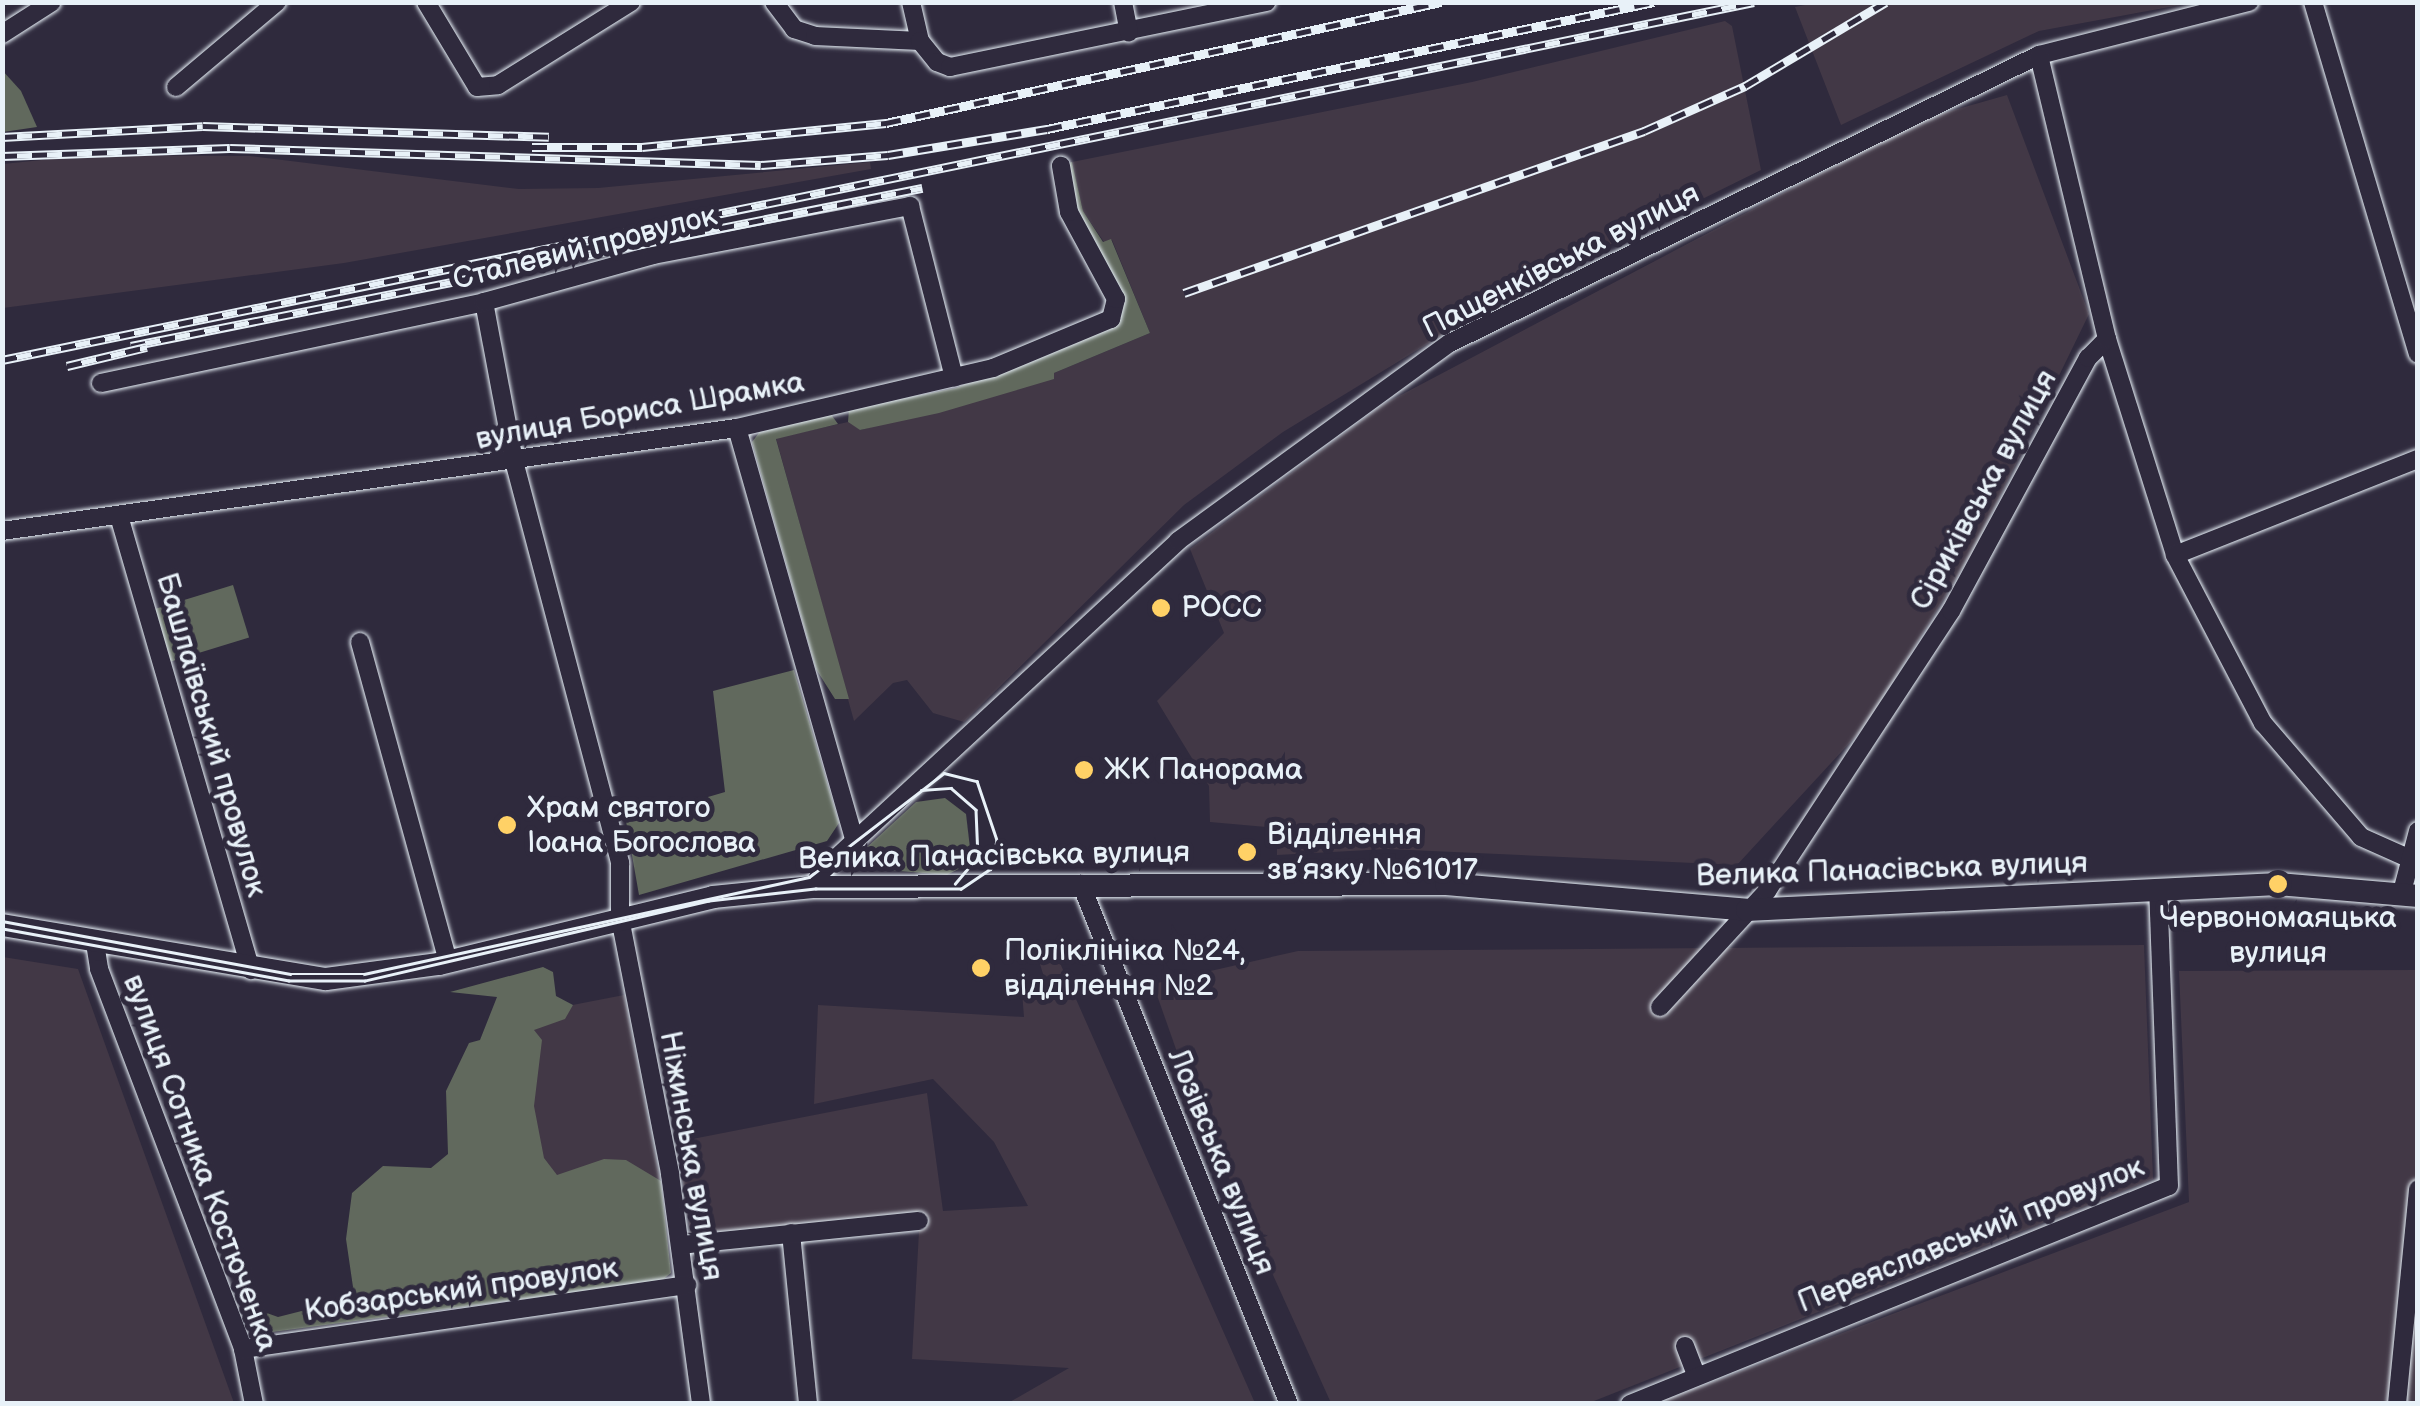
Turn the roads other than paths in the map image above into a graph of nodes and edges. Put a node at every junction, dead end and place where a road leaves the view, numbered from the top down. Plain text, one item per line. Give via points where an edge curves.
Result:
1 (277, 2) edge
2 (426, 2) edge
3 (631, 2) edge
4 (774, 2) edge
5 (910, 2) edge
6 (1124, 2) edge
7 (1266, 2) edge
8 (2249, 2) edge
9 (2313, 2) edge
10 (52, 3) edge
11 (1129, 32) junction
12 (2, 34) edge
13 (920, 41) junction
14 (2039, 56) junction
15 (176, 87) dead end
16 (1060, 166) dead end
17 (484, 302) junction
18 (2107, 339) junction
19 (2418, 354) edge
20 (954, 377) junction
21 (101, 383) dead end
22 (738, 428) junction
23 (2418, 459) edge
24 (514, 462) junction
25 (119, 516) junction
26 (2, 531) edge
27 (2175, 555) junction
28 (360, 642) dead end
29 (2418, 830) edge
30 (855, 842) junction
31 (2408, 858) junction
32 (1081, 884) junction
33 (813, 887) junction
34 (2158, 890) junction
35 (2410, 894) edge
36 (1747, 910) junction
37 (620, 918) junction
38 (2, 925) edge
39 (95, 942) junction
40 (448, 962) junction
41 (250, 970) junction
42 (1660, 1007) dead end
43 (2418, 1188) edge
44 (919, 1221) dead end
45 (790, 1233) junction
46 (681, 1246) junction
47 (687, 1285) junction
48 (1685, 1346) dead end
49 (243, 1349) junction
50 (1696, 1374) junction
51 (254, 1404) edge
52 (701, 1404) edge
53 (808, 1404) edge
54 (1290, 1404) edge
55 (1630, 1404) edge
56 (2398, 1404) edge

1 - 15 street
2 - 3 street via 478,87 498,85
4 - 13 street via 794,29 815,36
5 - 13 street
6 - 11 street
7 - 11 street
8 - 14 street, Пащенківська вулиця
9 - 19 street
10 - 12 street
11 - 13 street via 961,66 937,62
14 - 18 street
14 - 30 street, Пащенківська вулиця via 1450,344 1178,541
16 - 20 street, вулиця Бориса Шрамка via 1069,212 1116,299 1111,319
17 - 20 street, Сталевий провулок via 653,256 910,206
17 - 21 street, Сталевий провулок
17 - 24 street, Ніжинська вулиця
18 - 27 street
18 - 36 street, Сіриківська вулиця via 2088,358 1951,611 1767,892
20 - 22 street, вулиця Бориса Шрамка
22 - 24 street, вулиця Бориса Шрамка
22 - 30 street
23 - 27 street
24 - 25 street, вулиця Бориса Шрамка
24 - 37 street, Ніжинська вулиця via 620,864
25 - 26 street, вулиця Бориса Шрамка
25 - 41 street, Башлаївський провулок
27 - 31 street via 2262,723 2360,836
28 - 40 street
29 - 31 street
30 - 33 street, Пащенківська вулиця
31 - 35 street
32 - 33 street, Велика Панасівська вулиця
32 - 36 street, Велика Панасівська вулиця via 1446,884
32 - 54 street, Лозівська вулиця
33 - 37 street, Велика Панасівська вулиця via 714,897
34 - 35 street, Велика Панасівська вулиця via 2343,885
34 - 36 street, Велика Панасівська вулиця
34 - 50 street, Переяславський провулок via 2169,1186
36 - 42 street, Сіриківська вулиця
37 - 40 street, Велика Панасівська вулиця
37 - 46 street, Ніжинська вулиця
38 - 39 street, Велика Панасівська вулиця
39 - 41 street, Велика Панасівська вулиця
39 - 49 street, вулиця Сотника Костюченка via 99,968
40 - 41 street, Велика Панасівська вулиця via 326,980
43 - 56 street
44 - 45 street
45 - 46 street
45 - 53 street
46 - 47 street, Ніжинська вулиця
47 - 49 street, Кобзарський провулок
47 - 52 street, Ніжинська вулиця
48 - 50 street
49 - 51 street, вулиця Сотника Костюченка
50 - 55 street, Переяславський провулок

